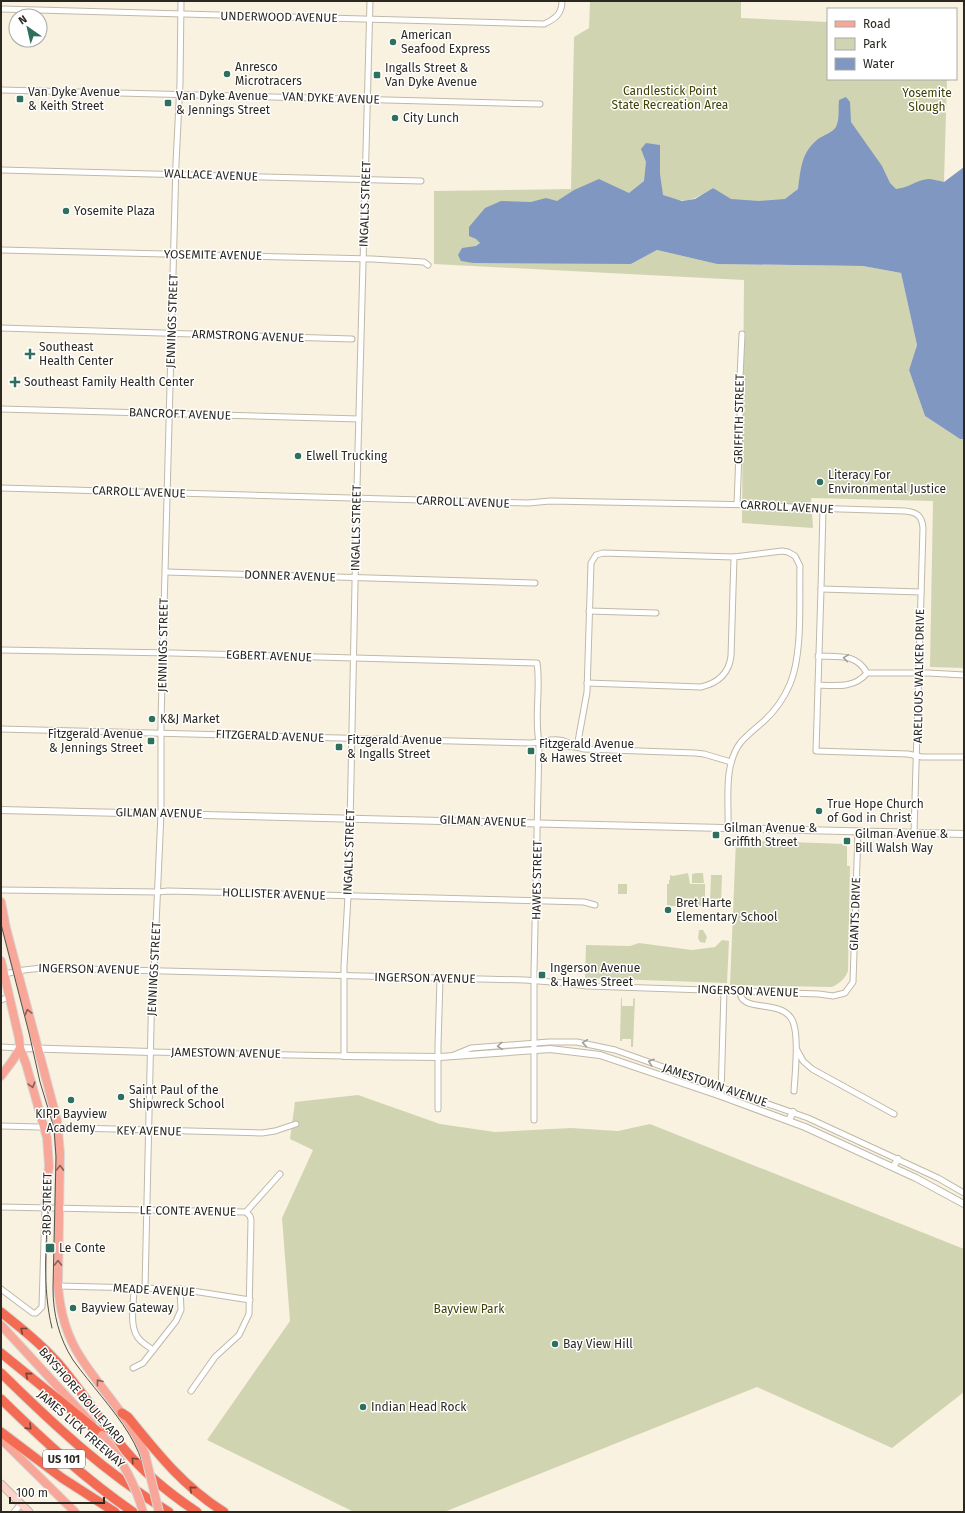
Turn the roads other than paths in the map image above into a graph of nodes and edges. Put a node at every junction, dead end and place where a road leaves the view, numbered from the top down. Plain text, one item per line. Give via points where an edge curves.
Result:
1 (181, 1) edge
2 (370, 1) edge
3 (562, 1) edge
4 (1, 9) edge
5 (181, 14) junction
6 (370, 19) junction
7 (1, 90) edge
8 (179, 94) junction
9 (368, 99) junction
10 (540, 104) dead end
11 (1, 170) edge
12 (176, 174) junction
13 (365, 179) junction
14 (421, 180) dead end
15 (1, 250) edge
16 (174, 254) junction
17 (363, 259) junction
18 (426, 263) dead end
19 (1, 328) edge
20 (172, 333) junction
21 (742, 334) dead end
22 (352, 339) dead end
23 (1, 409) edge
24 (170, 413) junction
25 (359, 419) junction
26 (1, 488) edge
27 (167, 493) junction
28 (357, 499) junction
29 (737, 504) junction
30 (823, 509) junction
31 (922, 519) joint
32 (734, 557) junction
33 (166, 572) junction
34 (356, 578) junction
35 (535, 583) dead end
36 (821, 589) junction
37 (921, 592) junction
38 (589, 611) junction
39 (656, 613) dead end
40 (1, 650) edge
41 (164, 653) junction
42 (818, 656) junction
43 (353, 659) junction
44 (537, 663) joint
45 (867, 673) junction
46 (918, 674) junction
47 (964, 675) edge
48 (587, 683) junction
49 (818, 685) junction
50 (1, 729) edge
51 (161, 733) junction
52 (351, 738) junction
53 (539, 742) junction
54 (576, 747) junction
55 (917, 756) junction
56 (964, 757) edge
57 (731, 762) junction
58 (1, 810) edge
59 (161, 813) junction
60 (350, 818) junction
61 (538, 823) junction
62 (728, 828) junction
63 (858, 832) junction
64 (914, 833) junction
65 (964, 834) edge
66 (1, 890) edge
67 (158, 892) junction
68 (348, 896) junction
69 (536, 901) junction
70 (1, 902) edge
71 (595, 905) dead end
72 (1, 961) edge
73 (154, 970) junction
74 (18, 971) junction
75 (4, 974) junction
76 (344, 976) junction
77 (440, 978) junction
78 (534, 981) junction
79 (724, 990) junction
80 (740, 992) junction
81 (845, 993) joint
82 (5, 999) edge
83 (796, 1043) junction
84 (534, 1046) junction
85 (1, 1047) edge
86 (20, 1048) junction
87 (39, 1049) junction
88 (151, 1052) junction
89 (344, 1056) junction
90 (438, 1057) junction
91 (1, 1076) edge
92 (721, 1087) junction
93 (794, 1091) dead end
94 (721, 1096) junction
95 (438, 1109) dead end
96 (793, 1112) junction
97 (894, 1114) dead end
98 (534, 1120) dead end
99 (789, 1120) junction
100 (296, 1124) dead end
101 (1, 1126) edge
102 (44, 1128) junction
103 (59, 1128) junction
104 (149, 1131) junction
105 (898, 1159) junction
106 (893, 1167) junction
107 (280, 1174) dead end
108 (964, 1193) edge
109 (964, 1204) edge
110 (1, 1206) edge
111 (45, 1207) junction
112 (59, 1207) junction
113 (147, 1210) junction
114 (246, 1212) junction
115 (58, 1286) junction
116 (134, 1288) junction
117 (1, 1289) edge
118 (145, 1289) junction
119 (180, 1289) junction
120 (250, 1300) junction
121 (1, 1312) edge
122 (1, 1325) edge
123 (153, 1350) junction
124 (1, 1353) edge
125 (133, 1368) dead end
126 (1, 1373) edge
127 (191, 1391) dead end
128 (1, 1400) edge
129 (122, 1413) junction
130 (1, 1432) edge
131 (102, 1436) junction
132 (1, 1439) edge
133 (1, 1484) edge
134 (21, 1504) junction
135 (14, 1512) edge
136 (29, 1512) edge
137 (75, 1512) edge
138 (115, 1512) edge
139 (133, 1512) edge
140 (142, 1512) edge
141 (159, 1512) edge
142 (169, 1512) edge
143 (197, 1512) edge
144 (224, 1512) edge

1 - 5 street, JENNINGS STREET
2 - 6 street, INGALLS STREET
3 - 6 street, UNDERWOOD AVENUE via 562,8 556,18 544,24
4 - 5 street, UNDERWOOD AVENUE
5 - 6 street, UNDERWOOD AVENUE
5 - 8 street, JENNINGS STREET
6 - 9 street, INGALLS STREET
7 - 8 street, VAN DYKE AVENUE
8 - 9 street, VAN DYKE AVENUE
8 - 12 street, JENNINGS STREET
9 - 10 street, VAN DYKE AVENUE
9 - 13 street, INGALLS STREET
11 - 12 street, WALLACE AVENUE
12 - 13 street, WALLACE AVENUE
12 - 16 street, JENNINGS STREET
13 - 14 street, WALLACE AVENUE
13 - 17 street, INGALLS STREET
15 - 16 street, YOSEMITE AVENUE
16 - 17 street, YOSEMITE AVENUE
16 - 20 street, JENNINGS STREET
17 - 18 street, YOSEMITE AVENUE
17 - 25 street, INGALLS STREET
19 - 20 street, ARMSTRONG AVENUE
20 - 22 street, ARMSTRONG AVENUE
20 - 24 street, JENNINGS STREET
21 - 29 street, GRIFFITH STREET
23 - 24 street, BANCROFT AVENUE
24 - 25 street, BANCROFT AVENUE
24 - 27 street, JENNINGS STREET
25 - 28 street, INGALLS STREET
26 - 27 street, CARROLL AVENUE
27 - 28 street, CARROLL AVENUE
27 - 33 street, JENNINGS STREET
28 - 29 street, CARROLL AVENUE
28 - 34 street, INGALLS STREET
29 - 30 street, CARROLL AVENUE
30 - 31 street, CARROLL AVENUE via 905,511 916,513
30 - 36 street
31 - 37 street, ARELIOUS WALKER DRIVE
32 - 38 street via 599,554 591,563
32 - 48 street via 731,656 728,669 719,680 700,687
32 - 57 street via 782,551 795,556 800,566 798,644 793,675 778,705 741,742
33 - 34 street, DONNER AVENUE
33 - 41 street, JENNINGS STREET
34 - 35 street, DONNER AVENUE
34 - 43 street, INGALLS STREET
36 - 37 street
36 - 42 street
37 - 46 street, ARELIOUS WALKER DRIVE
38 - 39 street
38 - 48 street
40 - 41 street, EGBERT AVENUE
41 - 43 street, EGBERT AVENUE
41 - 51 street, JENNINGS STREET
45 -> 42 street via 858,661 848,657
42 - 49 street
43 - 44 street, EGBERT AVENUE
43 - 52 street, INGALLS STREET
44 - 53 street, HAWES STREET
45 - 46 street
45 - 49 street via 856,683 846,686
46 - 47 street
46 - 55 street, ARELIOUS WALKER DRIVE
48 - 54 street
49 - 55 street via 816,751
50 - 51 street, FITZGERALD AVENUE
51 - 52 street, FITZGERALD AVENUE
51 - 59 street, JENNINGS STREET
52 - 53 street, FITZGERALD AVENUE
52 - 60 street, INGALLS STREET
53 - 54 street, FITZGERALD AVENUE via 553,746
53 - 61 street, HAWES STREET
54 - 57 street, FITZGERALD AVENUE via 704,754
55 - 56 street
55 - 64 street, ARELIOUS WALKER DRIVE
57 - 62 street
58 - 59 street, GILMAN AVENUE
59 - 60 street, GILMAN AVENUE
59 - 67 street, JENNINGS STREET
60 - 61 street, GILMAN AVENUE
60 - 68 street, INGALLS STREET
61 - 62 street, GILMAN AVENUE
61 - 69 street, HAWES STREET
62 - 63 street, GILMAN AVENUE
63 - 64 street, GILMAN AVENUE
63 - 81 street, GIANTS DRIVE via 853,982
64 - 65 street, GILMAN AVENUE
66 - 67 street, HOLLISTER AVENUE
67 - 68 street, HOLLISTER AVENUE
67 - 73 street, JENNINGS STREET
68 - 69 street, HOLLISTER AVENUE
68 - 76 street, INGALLS STREET
69 - 71 street, HOLLISTER AVENUE via 584,902
69 - 78 street, HAWES STREET
70 - 74 main road, 3RD STREET
72 - 75 main road, 3RD STREET
73 - 74 street, INGERSON AVENUE via 42,968
73 - 76 street, INGERSON AVENUE
73 - 88 street, JENNINGS STREET
74 - 75 street, INGERSON AVENUE
87 -> 74 main road, 3RD STREET
75 - 82 main road, 3RD STREET
76 - 77 street, INGERSON AVENUE
76 - 89 street, INGALLS STREET
77 - 78 street, INGERSON AVENUE
77 - 90 street
78 - 79 street, INGERSON AVENUE via 587,986
78 - 84 street, HAWES STREET
79 - 80 street, INGERSON AVENUE
79 - 92 street
80 - 81 street, INGERSON AVENUE via 833,996
80 - 83 street via 742,998 749,1003 776,1008 787,1014 794,1024
82 - 86 main road, 3RD STREET
83 - 93 street
83 - 97 street via 800,1056 807,1065
84 - 90 street, JAMESTOWN AVENUE
92 -> 84 street, JAMESTOWN AVENUE via 603,1047 577,1042
84 - 94 street, JAMESTOWN AVENUE via 600,1055
84 - 98 street, HAWES STREET
85 - 86 street, JAMESTOWN AVENUE
86 - 87 street, JAMESTOWN AVENUE
86 - 91 main road
86 -> 102 main road, 3RD STREET
87 - 88 street, JAMESTOWN AVENUE
87 - 103 main road, 3RD STREET
88 - 89 street, JAMESTOWN AVENUE
88 - 104 street, JENNINGS STREET
89 - 90 street, JAMESTOWN AVENUE
90 - 95 street
92 - 94 street
92 - 96 street, JAMESTOWN AVENUE
94 - 99 street, JAMESTOWN AVENUE
96 - 99 street
96 - 105 street, JAMESTOWN AVENUE
99 - 106 street, JAMESTOWN AVENUE
100 - 104 street, KEY AVENUE via 262,1133
101 - 102 street, KEY AVENUE
102 - 103 street, KEY AVENUE
102 - 111 main road, 3RD STREET via 49,1153
103 - 104 street, KEY AVENUE
112 -> 103 main road, 3RD STREET
104 - 113 street, JENNINGS STREET
105 - 106 street
105 - 108 street, JAMESTOWN AVENUE
106 - 109 street, JAMESTOWN AVENUE
107 - 114 street
110 - 111 street, LE CONTE AVENUE
111 - 112 street, LE CONTE AVENUE
111 - 117 street via 42,1307 33,1313
112 - 113 street, LE CONTE AVENUE
115 -> 112 main road, 3RD STREET
113 - 114 street, LE CONTE AVENUE
113 - 118 street, JENNINGS STREET
114 - 120 street, LE CONTE AVENUE via 252,1220
115 - 116 street, MEADE AVENUE
129 -> 115 main road, 3RD STREET via 88,1369 74,1346 60,1307
116 - 118 street, MEADE AVENUE
116 - 123 street via 135,1332 139,1340
118 - 119 street, MEADE AVENUE
119 - 120 street, MEADE AVENUE
119 - 123 street via 179,1315
120 - 127 street, LE CONTE AVENUE via 249,1314 239,1335 215,1357
143 -> 121 highway via 146,1472 121,1445 59,1364 38,1342
122 - 131 main road, BAYSHORE BOULEVARD
123 - 125 street via 143,1363
131 -> 124 highway
126 - 142 highway, JAMES LICK FREEWAY / US 101 via 86,1453 123,1482
128 -> 139 highway, US 101 via 68,1462
129 - 141 main road, 3RD STREET, bridge via 145,1454
144 -> 129 highway via 176,1475
130 - 138 highway via 62,1478
131 - 140 main road, BAYSHORE BOULEVARD, bridge via 129,1474
132 - 137 main road
133 - 134 main road
134 - 135 street
134 - 136 main road

